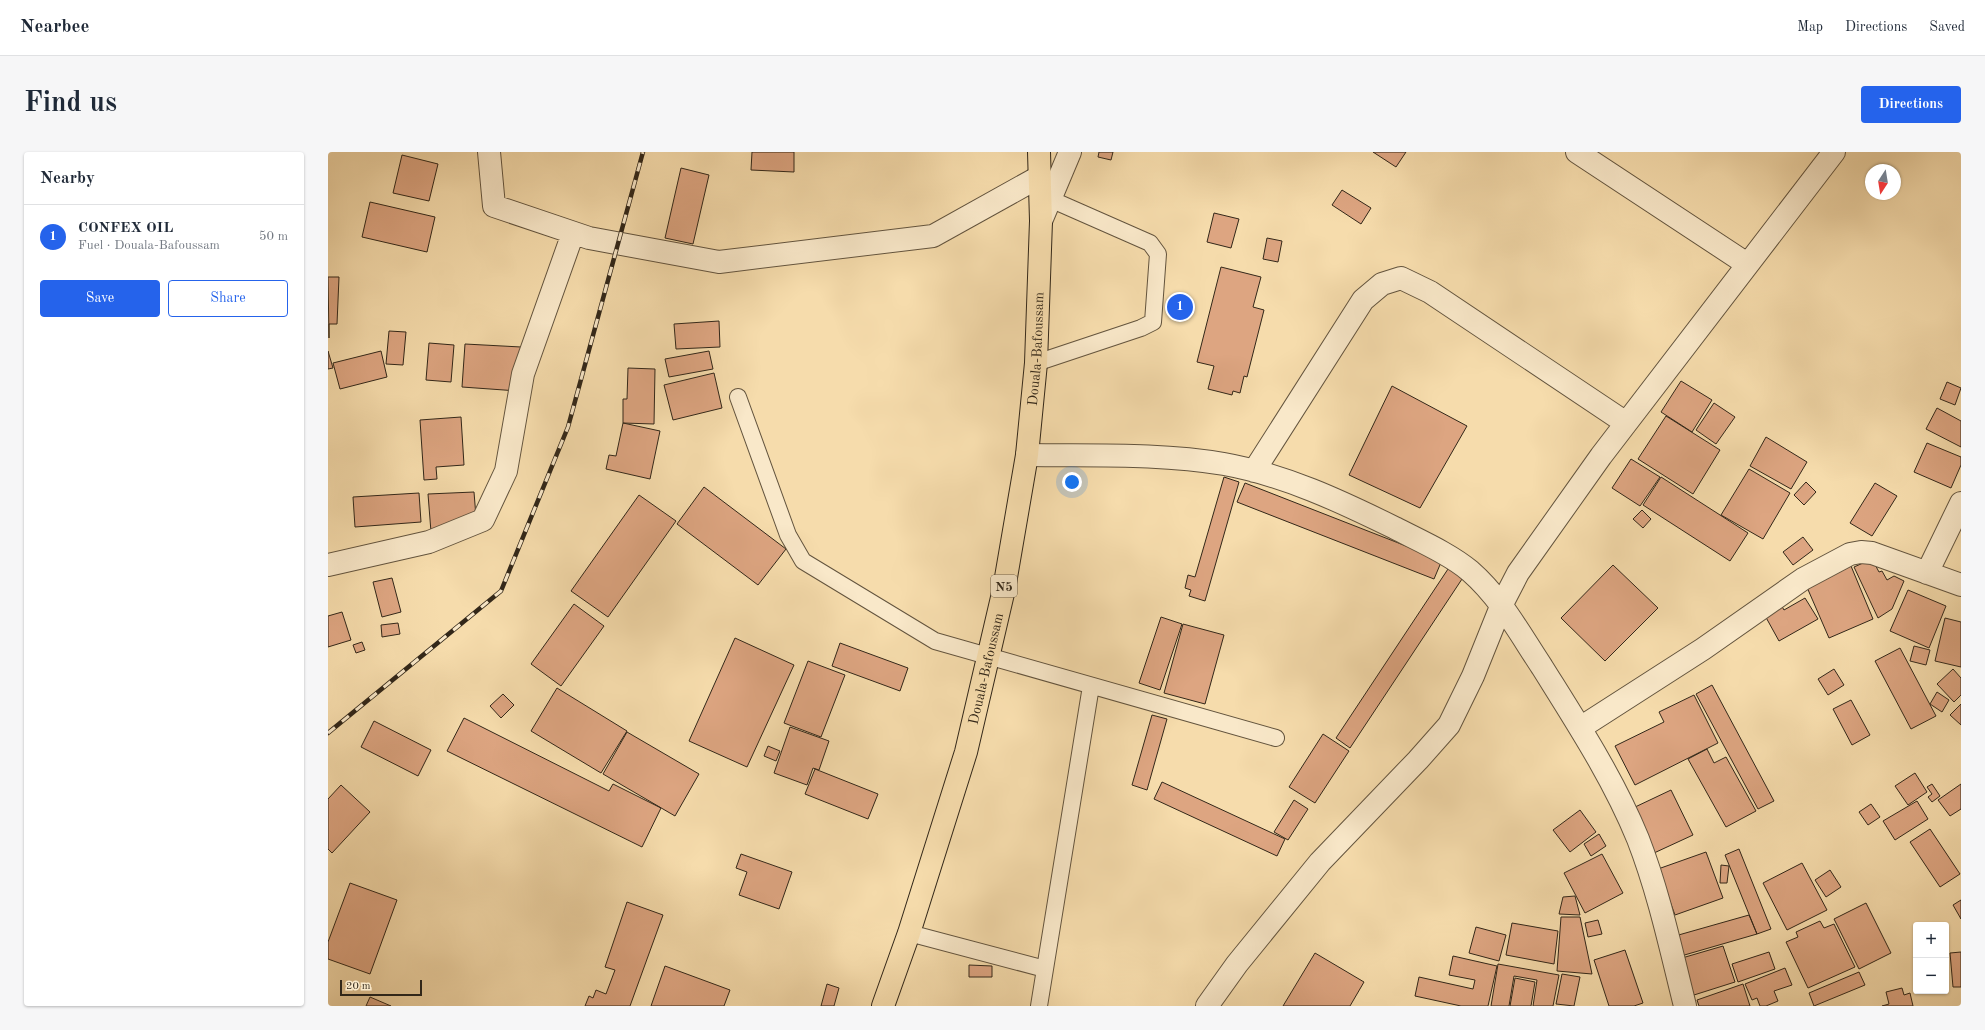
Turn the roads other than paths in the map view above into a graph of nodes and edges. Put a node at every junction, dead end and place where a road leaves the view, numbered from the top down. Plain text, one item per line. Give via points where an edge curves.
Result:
1 (489, 152) edge
2 (1039, 152) edge
3 (1070, 152) edge
4 (1577, 152) edge
5 (1834, 152) edge
6 (1039, 177) junction
7 (1050, 199) junction
8 (1041, 221) junction
9 (573, 233) junction
10 (1747, 264) junction
11 (1036, 363) junction
12 (738, 396) dead end
13 (1626, 423) junction
14 (1027, 455) junction
15 (1254, 471) junction
16 (1961, 503) edge
17 (328, 565) edge
18 (1927, 573) junction
19 (1961, 585) edge
20 (1502, 604) junction
21 (989, 657) junction
22 (1091, 686) junction
23 (1580, 728) junction
24 (1276, 738) dead end
25 (909, 933) junction
26 (1045, 969) junction
27 (883, 1006) edge
28 (1039, 1006) edge
29 (1207, 1006) edge
30 (1685, 1006) edge

1 - 9 street via 494,206
2 - 6 highway, Douala-Bafoussam / N5
3 - 7 street
4 - 10 street
5 - 10 street
6 - 8 highway, Douala-Bafoussam / N5
6 - 9 street via 933,236 719,262
7 - 8 street
7 - 11 lane via 1150,243 1158,254 1153,322
8 - 11 highway, Douala-Bafoussam / N5
9 - 17 street via 523,374 506,471 483,520 429,542
10 - 13 street
11 - 14 highway, Douala-Bafoussam / N5
12 - 21 lane via 788,535 803,561 935,641
13 - 15 street via 1430,292 1401,278 1382,284 1363,300
13 - 20 street via 1549,528 1518,574
14 - 15 street via 1168,458 1224,464
14 - 21 highway, Douala-Bafoussam / N5 via 1004,589
15 - 20 street via 1283,478 1337,500 1426,544 1469,570
16 - 18 street
18 - 19 street
18 - 23 street via 1872,553 1850,554 1803,579 1703,649
20 - 23 street
20 - 29 street via 1473,676 1449,725 1320,862 1237,964
21 - 22 lane
21 - 25 highway, Douala-Bafoussam / N5 via 966,752
22 - 24 lane
22 - 26 lane
23 - 30 street via 1618,795 1638,840 1662,916
25 - 26 lane
25 - 27 highway, Douala-Bafoussam / N5
26 - 28 lane

